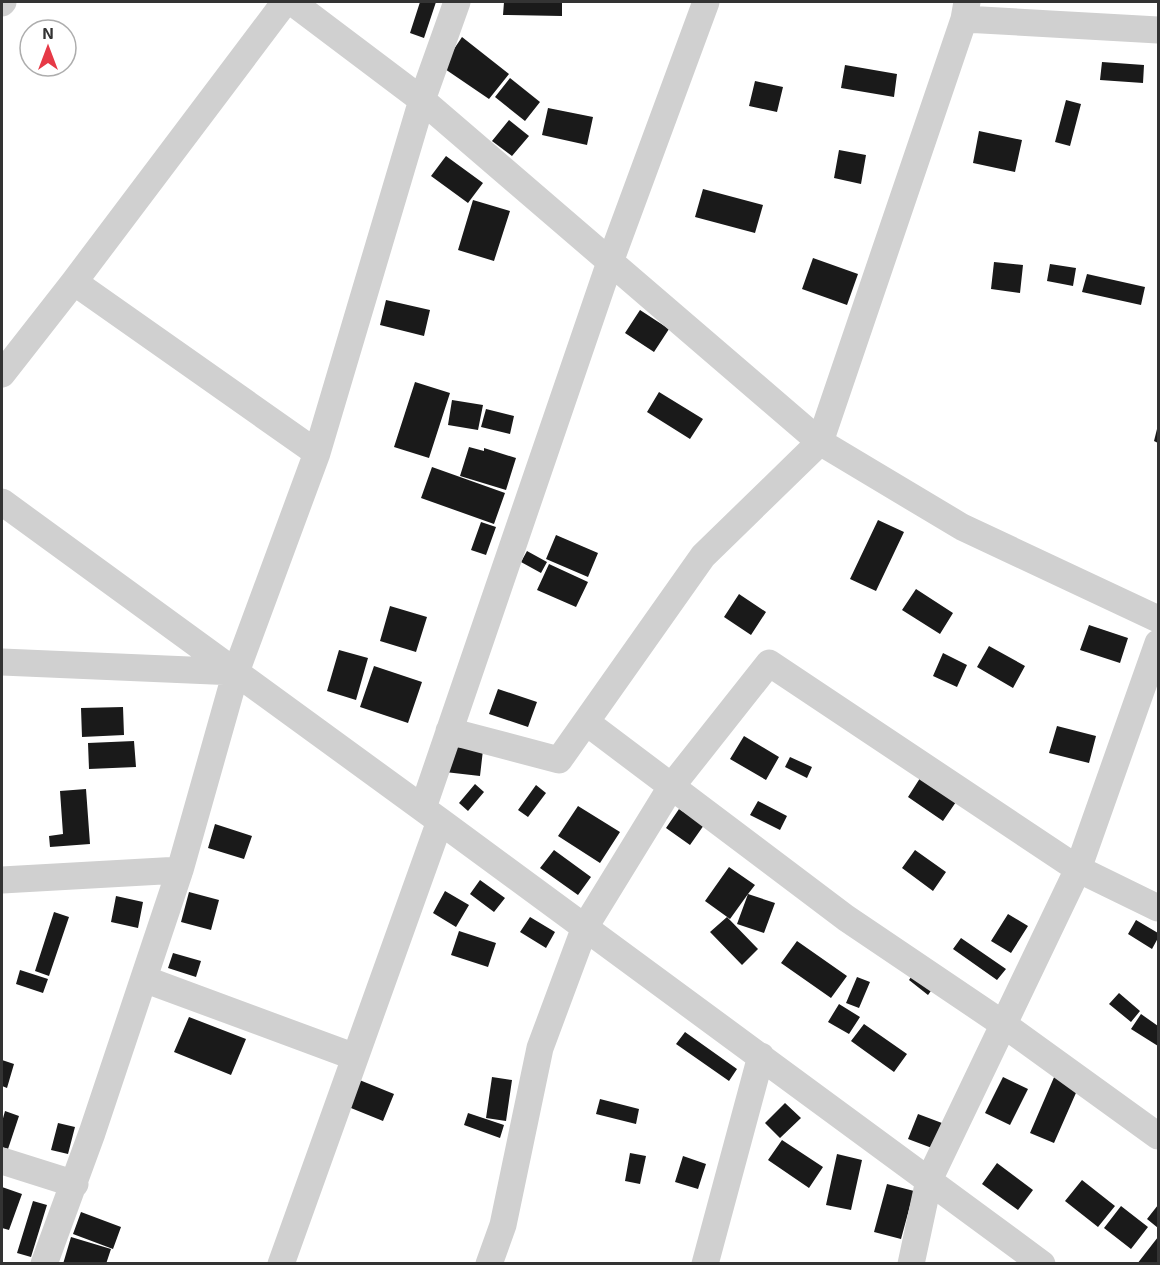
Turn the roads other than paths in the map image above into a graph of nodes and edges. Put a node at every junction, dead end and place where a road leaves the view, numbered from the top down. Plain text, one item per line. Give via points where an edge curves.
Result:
1 (285, 2) edge
2 (292, 2) edge
3 (457, 2) edge
4 (706, 2) edge
5 (966, 10) edge
6 (1158, 30) edge
7 (422, 100) junction
8 (610, 262) junction
9 (74, 282) junction
10 (2, 374) edge
11 (820, 442) junction
12 (317, 453) junction
13 (2, 502) edge
14 (1158, 619) edge
15 (1158, 643) edge
16 (2, 662) edge
17 (236, 672) junction
18 (1151, 686) edge
19 (585, 722) junction
20 (450, 731) junction
21 (671, 787) junction
22 (431, 815) junction
23 (1078, 869) junction
24 (180, 870) junction
25 (2, 880) edge
26 (1158, 908) edge
27 (585, 927) junction
28 (144, 979) junction
29 (1003, 1024) junction
30 (761, 1056) junction
31 (355, 1057) junction
32 (1158, 1136) edge
33 (2, 1161) edge
34 (928, 1180) junction
35 (75, 1184) junction
36 (45, 1263) edge
37 (281, 1263) edge
38 (489, 1263) edge
39 (705, 1263) edge
40 (911, 1263) edge
41 (1042, 1263) edge

1 - 9 street
2 - 7 street
3 - 7 street
4 - 8 street
5 - 6 street
5 - 11 street
7 - 8 street
7 - 12 street
8 - 11 street
8 - 20 street
9 - 10 street
9 - 12 street
11 - 14 street via 962,527
11 - 19 street via 703,556
12 - 17 street
13 - 17 street
15 - 18 street
16 - 17 street
17 - 22 street
17 - 24 street
18 - 23 street
19 - 20 street via 559,760
19 - 21 street
20 - 22 street
21 - 23 street via 769,663
21 - 27 street
21 - 29 street via 846,918
22 - 27 street
22 - 31 street
23 - 26 street
23 - 29 street
24 - 25 street
24 - 28 street
27 - 30 street
27 - 38 street via 540,1048 503,1225
28 - 31 street
28 - 35 street
29 - 32 street
29 - 34 street
30 - 34 street
30 - 39 street
31 - 37 street
33 - 35 street
34 - 40 street
34 - 41 street
35 - 36 street

